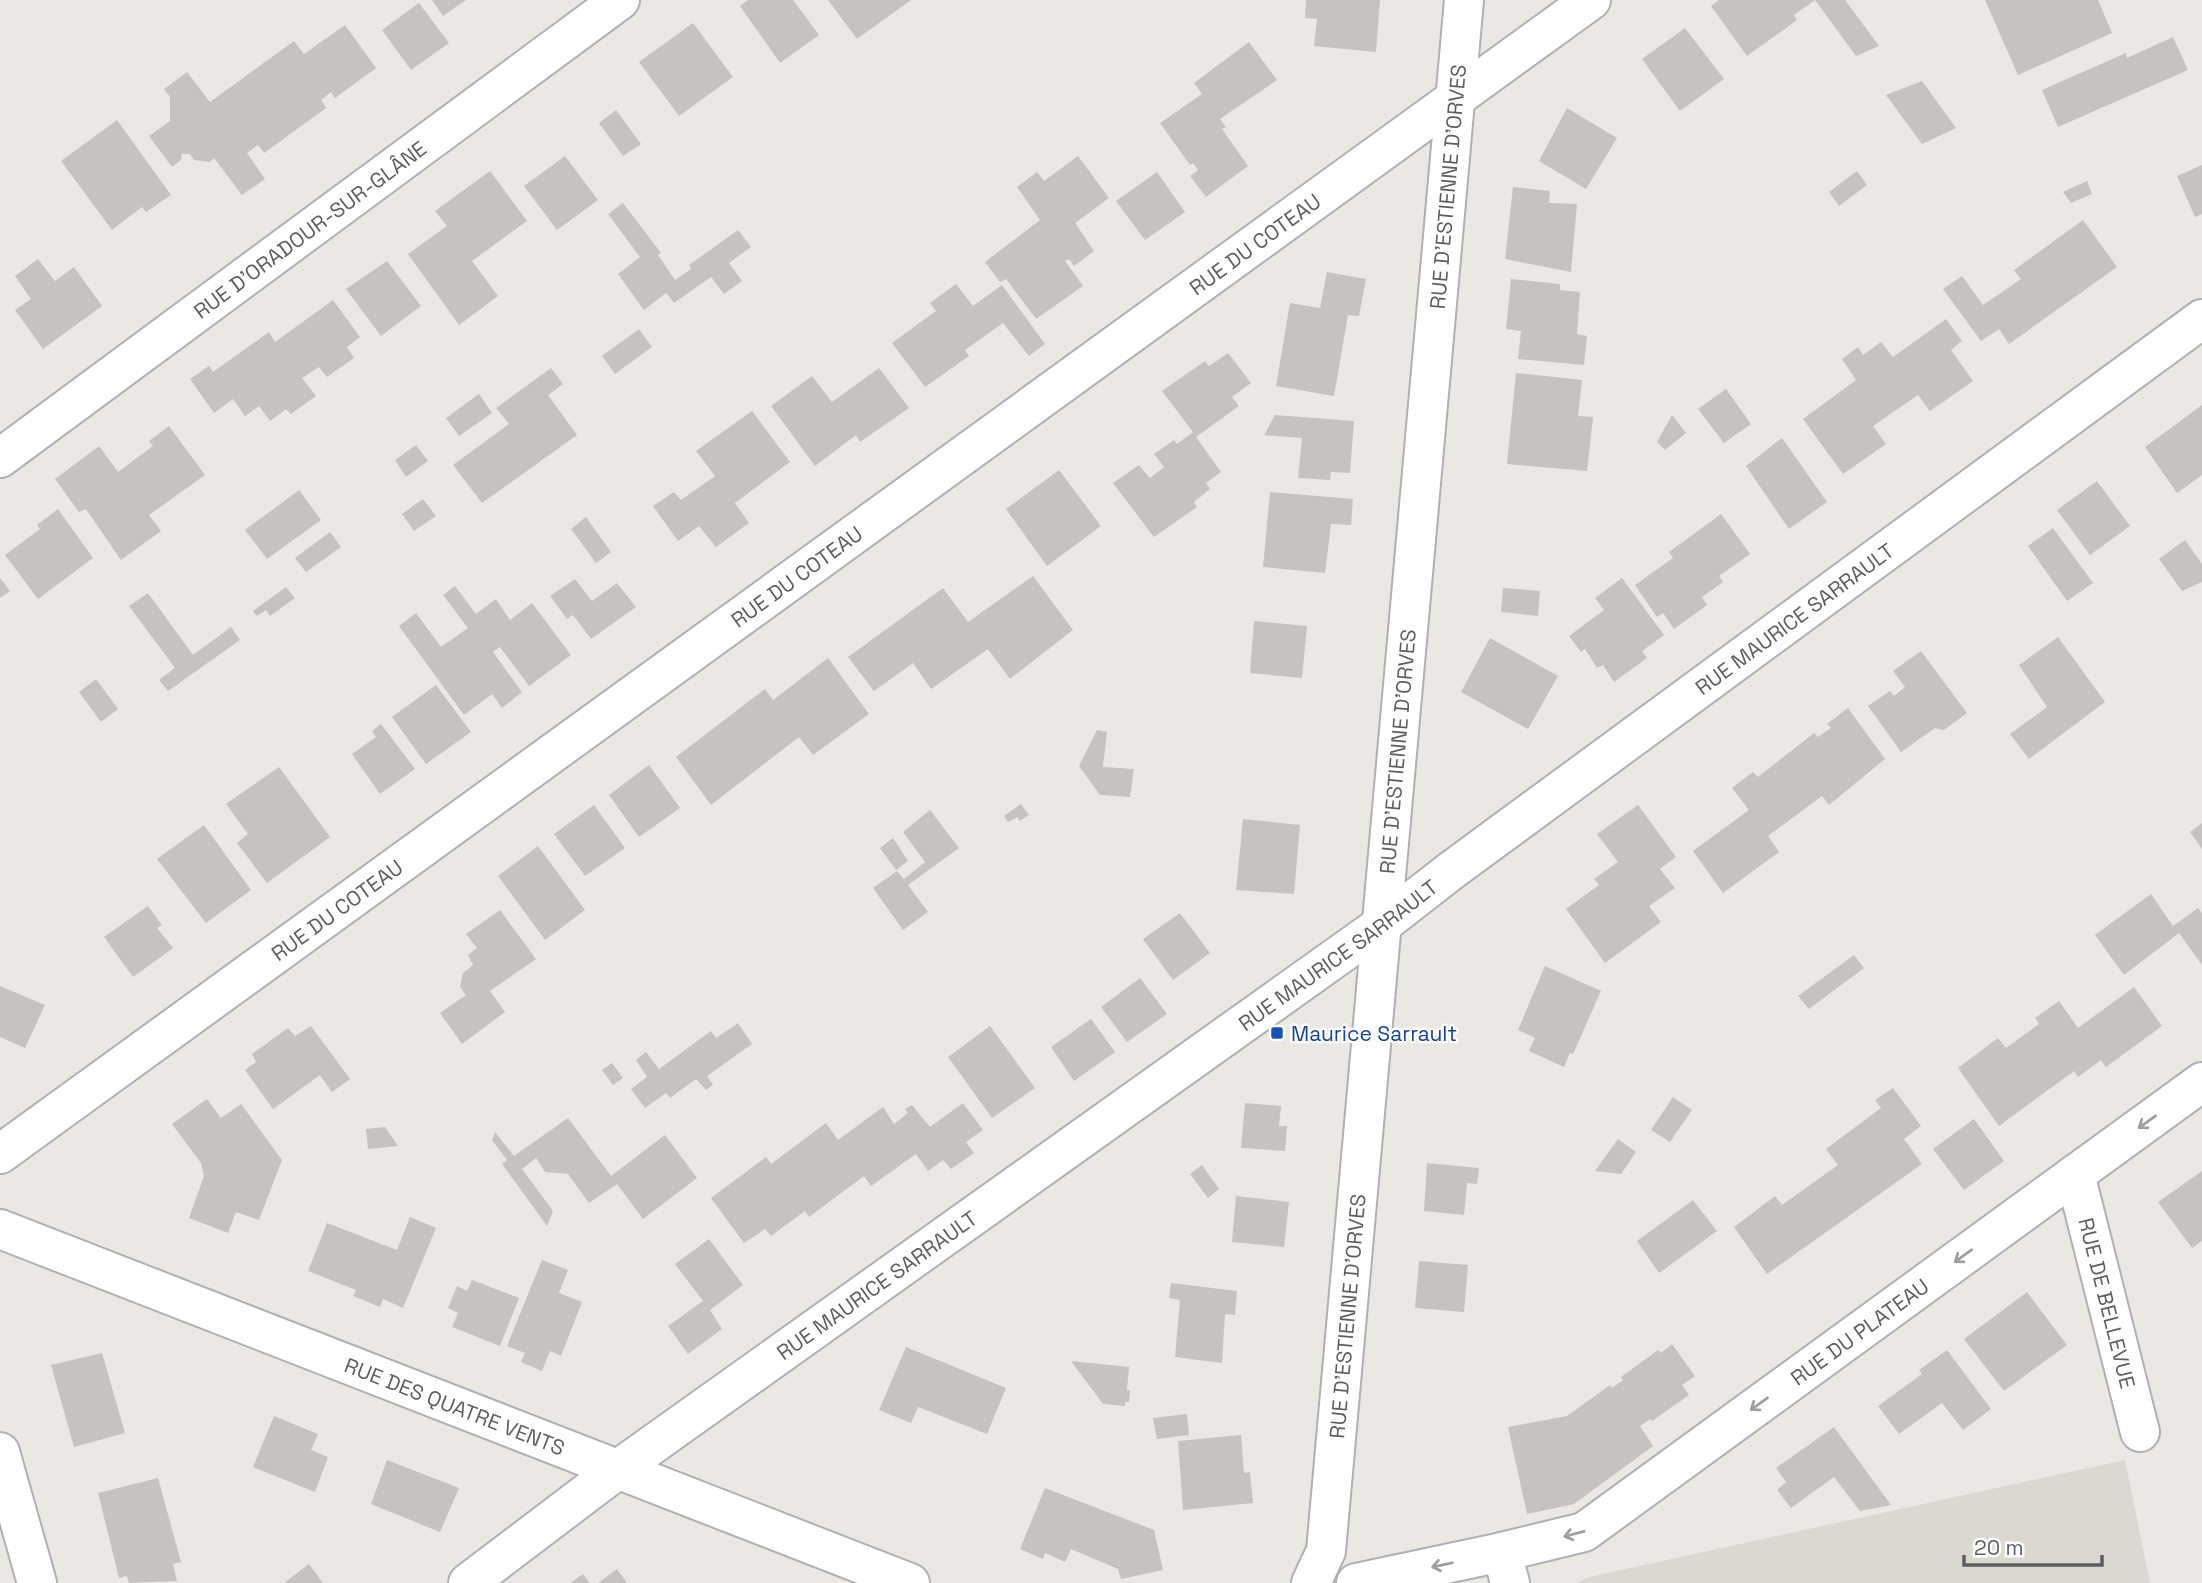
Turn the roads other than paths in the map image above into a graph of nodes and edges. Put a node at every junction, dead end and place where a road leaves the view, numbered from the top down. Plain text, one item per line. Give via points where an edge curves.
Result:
1 (620, 0) edge
2 (1464, 0) edge
3 (1591, 0) edge
4 (1456, 97) junction
5 (2202, 319) edge
6 (0, 458) edge
7 (1380, 926) junction
8 (2202, 1082) edge
9 (0, 1154) edge
10 (2076, 1174) junction
11 (0, 1228) edge
12 (2140, 1432) dead end
13 (0, 1452) edge
14 (617, 1470) junction
15 (1506, 1568) edge
16 (37, 1583) edge
17 (468, 1583) edge
18 (910, 1583) edge
19 (1311, 1583) edge
20 (1356, 1583) edge

1 - 6 street, RUE D'ORADOUR-SUR-GLÂNE
2 - 4 street, RUE D'ESTIENNE D'ORVES
3 - 4 street, RUE DU COTEAU
4 - 7 street, RUE D'ESTIENNE D'ORVES
4 - 9 street, RUE DU COTEAU
5 - 7 street, RUE MAURICE SARRAULT
7 - 14 street, RUE MAURICE SARRAULT
7 - 19 street, RUE D'ESTIENNE D'ORVES via 1326,1551
8 -> 10 street, RUE DU PLATEAU
10 - 12 street, RUE DE BELLEVUE
10 -> 15 street, RUE DU PLATEAU via 1584,1532
11 - 14 street, RUE DES QUATRE VENTS
13 - 16 street
14 - 17 street, RUE MAURICE SARRAULT
14 - 18 street, RUE DES QUATRE VENTS
15 -> 20 street, RUE DU PLATEAU

